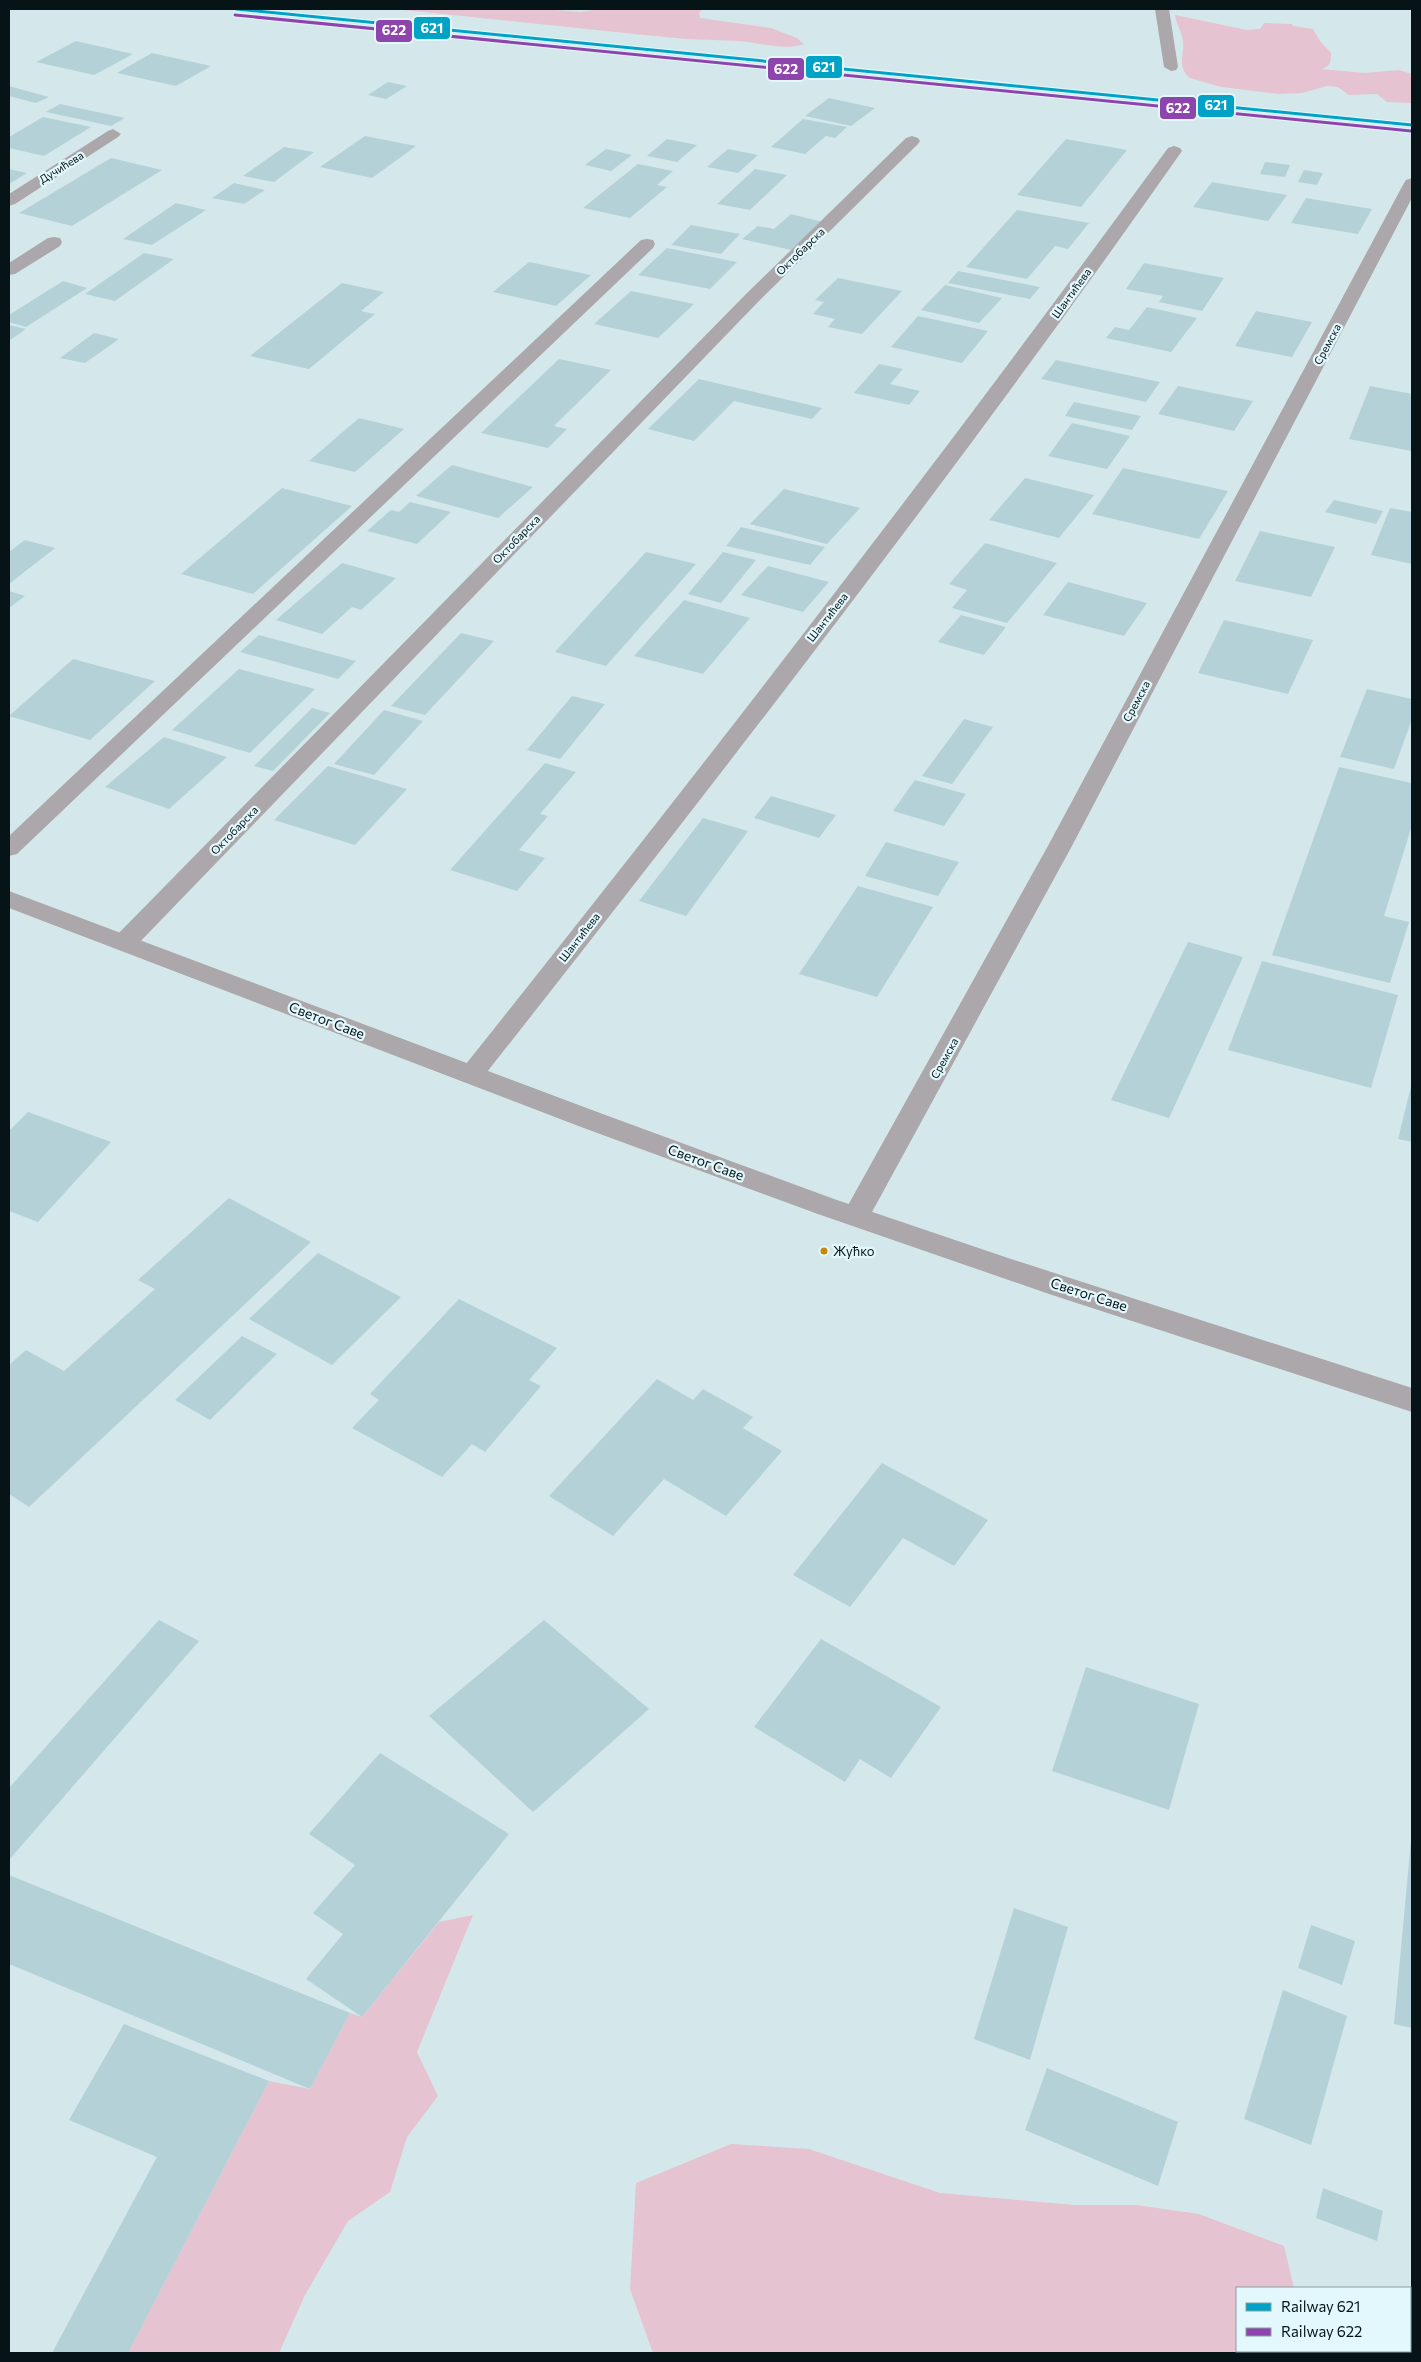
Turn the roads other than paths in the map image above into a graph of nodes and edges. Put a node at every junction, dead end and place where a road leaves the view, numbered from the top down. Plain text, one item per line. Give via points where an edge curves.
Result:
1 (1162, 9) edge
2 (1171, 67) dead end
3 (114, 134) dead end
4 (912, 141) dead end
5 (1174, 151) dead end
6 (1412, 183) edge
7 (9, 201) edge
8 (54, 242) dead end
9 (646, 244) dead end
10 (9, 270) edge
11 (9, 849) edge
12 (9, 899) edge
13 (125, 942) junction
14 (471, 1075) junction
15 (856, 1216) junction
16 (1412, 1400) edge

1 - 2 street
3 - 7 street, Дучићева
4 - 13 street, Октобарска via 649,402
5 - 14 street, Шантићева via 895,529
6 - 15 street, Сремска via 1061,844
8 - 10 street
9 - 11 street
12 - 13 street, Светог Саве
13 - 14 street, Светог Саве
14 - 15 street, Светог Саве
15 - 16 street, Светог Саве

